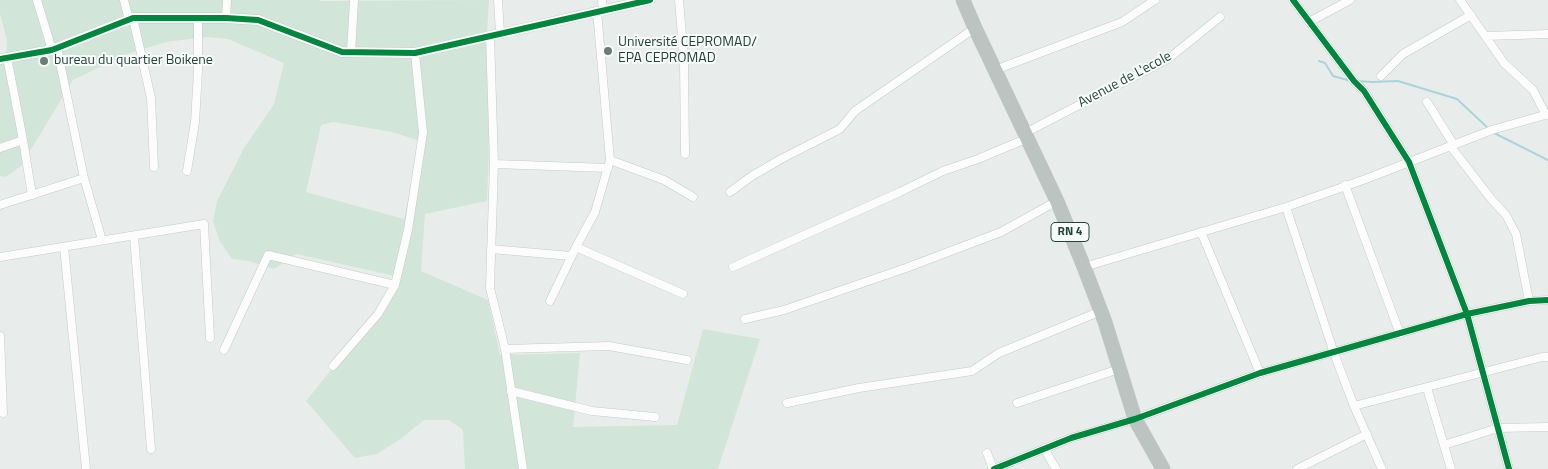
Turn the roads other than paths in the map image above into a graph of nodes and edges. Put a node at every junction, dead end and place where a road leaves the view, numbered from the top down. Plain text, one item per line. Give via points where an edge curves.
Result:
1 (37, 0) edge
2 (124, 0) edge
3 (227, 0) edge
4 (354, 0) edge
5 (498, 0) edge
6 (650, 0) edge
7 (679, 0) edge
8 (963, 0) edge
9 (1155, 0) edge
10 (1293, 0) edge
11 (1350, 0) edge
12 (1460, 0) edge
13 (601, 7) edge
14 (1471, 15) junction
15 (1220, 17) dead end
16 (198, 18) junction
17 (226, 18) junction
18 (131, 19) junction
19 (1309, 22) junction
20 (975, 28) junction
21 (495, 34) junction
22 (1548, 34) edge
23 (1486, 36) junction
24 (54, 49) junction
25 (351, 53) junction
26 (414, 53) junction
27 (3, 58) edge
28 (995, 70) junction
29 (1381, 76) dead end
30 (1427, 102) dead end
31 (1547, 114) edge
32 (1026, 136) junction
33 (23, 140) junction
34 (1453, 146) junction
35 (0, 148) edge
36 (685, 154) dead end
37 (610, 160) junction
38 (1409, 162) junction
39 (494, 164) junction
40 (154, 167) dead end
41 (608, 168) junction
42 (187, 171) dead end
43 (84, 178) junction
44 (1346, 185) junction
45 (730, 192) dead end
46 (32, 195) junction
47 (693, 197) dead end
48 (1057, 201) junction
49 (0, 205) edge
50 (1286, 206) junction
51 (1201, 232) junction
52 (134, 236) junction
53 (102, 240) junction
54 (576, 247) junction
55 (64, 248) junction
56 (491, 249) junction
57 (571, 256) junction
58 (0, 257) edge
59 (733, 267) dead end
60 (1084, 267) junction
61 (395, 284) junction
62 (682, 294) dead end
63 (1548, 300) edge
64 (550, 301) dead end
65 (1529, 301) junction
66 (1101, 312) junction
67 (1467, 314) junction
68 (745, 319) dead end
69 (1400, 334) junction
70 (0, 336) edge
71 (210, 338) dead end
72 (505, 349) junction
73 (224, 350) dead end
74 (1334, 353) junction
75 (1548, 357) edge
76 (687, 360) dead end
77 (333, 366) dead end
78 (1119, 369) junction
79 (1483, 372) junction
80 (1260, 373) junction
81 (1427, 388) junction
82 (511, 391) junction
83 (787, 403) dead end
84 (1017, 403) dead end
85 (1354, 406) junction
86 (2, 413) dead end
87 (655, 417) dead end
88 (1135, 419) junction
89 (1548, 427) edge
90 (1498, 428) junction
91 (1366, 434) junction
92 (1444, 446) junction
93 (1044, 448) junction
94 (151, 449) dead end
95 (987, 453) dead end
96 (86, 469) edge
97 (523, 469) edge
98 (994, 469) edge
99 (1056, 469) edge
100 (1163, 469) edge
101 (1297, 469) edge
102 (1382, 469) edge
103 (1450, 469) edge
104 (1509, 469) edge

1 - 24 street
2 - 18 street
3 - 17 street
4 - 25 street
5 - 21 street
6 - 13 street
7 - 36 street via 684,60
8 - 20 highway, RN 4
9 - 28 street via 1122,22
10 - 19 street
11 - 19 street
12 - 14 street
13 - 21 street
13 - 37 street
14 - 23 street
14 - 29 street via 1403,54
15 - 32 street, Avenue de L'ecole via 1168,59
16 - 17 street
16 - 18 street
16 - 42 street via 195,113
17 - 25 street via 258,20
18 - 24 street
18 - 40 street via 151,98
19 - 38 street via 1364,91
20 - 28 highway, RN 4
20 - 45 street via 855,111 840,129 766,167
21 - 26 street
21 - 39 street
22 - 23 street
23 - 31 street via 1504,63 1533,90
24 - 27 street
24 - 43 street
25 - 26 street
26 - 61 street via 423,133 408,230
27 - 33 street
28 - 32 highway, RN 4
30 - 34 street
31 - 34 street via 1492,130
32 - 48 highway, RN 4
32 - 59 street, Avenue de L'ecole
33 - 35 street
33 - 46 street
34 - 38 street
34 - 65 street via 1506,215 1516,234
37 - 41 street
37 - 47 street via 664,180
38 - 44 street
38 - 67 street
39 - 41 street
39 - 56 street
41 - 54 street via 595,212
43 - 46 street
43 - 53 street
44 - 50 street
44 - 69 street
46 - 49 street
48 - 60 highway, RN 4
48 - 68 street via 1001,232 784,310
50 - 51 street
50 - 74 street
51 - 60 street
51 - 80 street
52 - 53 street
52 - 71 street via 204,224
52 - 94 street
53 - 55 street
54 - 57 street
54 - 62 street
55 - 58 street
55 - 96 street
56 - 57 street
56 - 72 street via 490,288
57 - 64 street
60 - 66 highway, RN 4
61 - 73 street via 268,255
61 - 77 street via 378,314
63 - 65 street
65 - 67 street
66 - 78 highway, RN 4
66 - 83 street via 998,352 972,371 859,388
67 - 69 street
67 - 79 street
69 - 74 street
70 - 86 street
72 - 76 street via 609,346
72 - 82 street
74 - 80 street
74 - 85 street
75 - 79 street
78 - 84 street
78 - 88 highway, RN 4
79 - 81 street
79 - 90 street
80 - 88 street
81 - 85 street
81 - 92 street
82 - 87 street via 592,411
82 - 97 street
85 - 91 street
88 - 93 street
88 - 100 highway, RN 4
89 - 90 street
90 - 92 street
90 - 104 street
91 - 101 street
91 - 102 street
92 - 103 street
93 - 98 street
93 - 99 street
95 - 98 street

